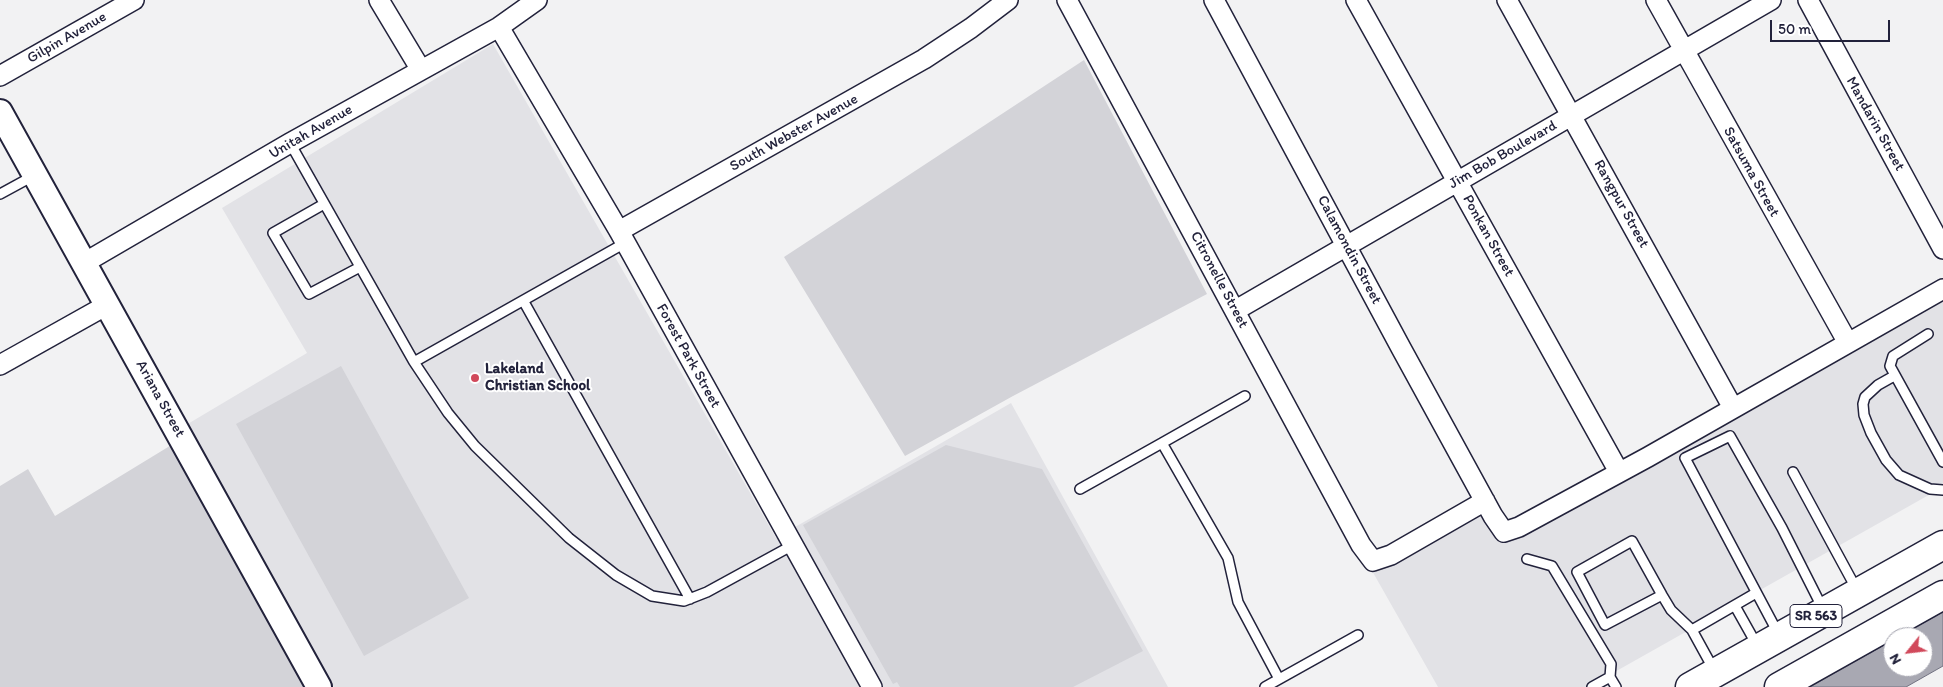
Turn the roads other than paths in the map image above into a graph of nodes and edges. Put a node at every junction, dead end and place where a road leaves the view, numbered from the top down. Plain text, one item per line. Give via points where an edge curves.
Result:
1 (134, 0) edge
2 (380, 0) edge
3 (537, 0) edge
4 (1008, 0) edge
5 (1067, 0) edge
6 (1214, 0) edge
7 (1356, 0) edge
8 (1507, 0) edge
9 (1656, 0) edge
10 (1771, 0) edge
11 (1808, 0) edge
12 (499, 27) junction
13 (1685, 51) junction
14 (421, 70) junction
15 (0, 76) edge
16 (0, 112) edge
17 (1572, 116) junction
18 (290, 144) junction
19 (35, 174) junction
20 (1458, 180) junction
21 (0, 194) edge
22 (324, 204) junction
23 (622, 238) junction
24 (1346, 244) junction
25 (1943, 249) edge
26 (84, 264) junction
27 (360, 267) junction
28 (1943, 289) edge
29 (524, 302) junction
30 (107, 305) junction
31 (1236, 310) junction
32 (1928, 334) dead end
33 (1848, 343) junction
34 (414, 362) junction
35 (0, 365) edge
36 (1894, 376) junction
37 (1245, 396) dead end
38 (1733, 408) junction
39 (1162, 443) junction
40 (1943, 462) edge
41 (1619, 472) junction
42 (1792, 472) dead end
43 (1080, 489) dead end
44 (1943, 490) edge
45 (1485, 501) junction
46 (793, 545) junction
47 (1943, 545) edge
48 (1527, 558) dead end
49 (1858, 592) junction
50 (1756, 593) junction
51 (1662, 595) junction
52 (1943, 595) edge
53 (690, 599) junction
54 (1735, 606) junction
55 (1824, 612) junction
56 (1692, 630) junction
57 (1358, 635) dead end
58 (1769, 642) junction
59 (1716, 672) junction
60 (1610, 677) junction
61 (1279, 679) junction
62 (319, 687) edge
63 (872, 687) edge
64 (1265, 687) edge
65 (1592, 687) edge
66 (1616, 687) edge
67 (1690, 687) edge
68 (1778, 687) edge

1 - 15 street, Gilpin Avenue
2 - 14 street
3 - 12 street, Unitah Avenue
4 - 23 street, South Webster Avenue via 967,31
5 - 31 street, Citronelle Street
6 - 24 street, Calamondin Street
7 - 20 street, Ponkan Street
8 - 17 street, Rangpur Street
9 - 13 street, Satsuma Street
10 - 13 street, Jim Bob Boulevard
11 - 25 street, Mandarin Street
12 - 14 street, Unitah Avenue
12 - 23 street, Forest Park Street
13 - 17 street, Jim Bob Boulevard
13 - 33 street, Satsuma Street
14 - 18 street, Unitah Avenue
16 - 19 street, Ariana Street
17 - 20 street, Jim Bob Boulevard
17 - 38 street, Rangpur Street
18 - 22 lane
18 - 26 street, Unitah Avenue
19 - 21 lane
19 - 26 street, Ariana Street
20 - 24 street, Jim Bob Boulevard
20 - 41 street, Ponkan Street
22 - 27 lane
22 - 27 lane via 273,232 310,294
23 - 29 lane
23 - 46 street, Forest Park Street
24 - 31 street, Jim Bob Boulevard
24 - 45 street, Calamondin Street
26 - 30 street, Ariana Street
27 - 34 lane
28 - 33 street
29 - 34 lane
29 - 53 lane
30 - 35 street
30 - 62 street, Ariana Street
31 - 45 street, Citronelle Street via 1361,545 1374,561
32 - 36 lane via 1893,356 1890,366
33 - 38 street
34 - 53 lane via 475,446 569,538 616,575 652,596
36 - 40 lane
36 - 44 lane via 1865,397 1864,415 1871,433 1899,475 1930,489
37 - 39 lane
38 - 41 street
39 - 43 lane
39 - 61 lane via 1228,558 1238,602
41 - 45 street, Calamondin Street via 1519,527 1504,532
42 - 49 lane
46 - 53 lane
46 - 63 street, Forest Park Street
47 - 49 main road, SR 563
48 - 60 lane via 1552,566 1611,664
49 - 55 main road, SR 563
50 - 54 lane
50 - 55 lane via 1685,458 1730,436 1782,528
50 - 58 lane
51 - 51 lane via 1632,541 1577,572 1605,626
51 - 56 lane via 1671,610
52 - 68 main road, SR 563
54 - 56 lane
54 - 58 lane
55 - 58 main road, SR 563
56 - 59 lane
57 - 61 lane
58 - 59 main road, SR 563
59 - 67 main road, SR 563
60 - 65 lane
60 - 66 lane
61 - 64 lane

